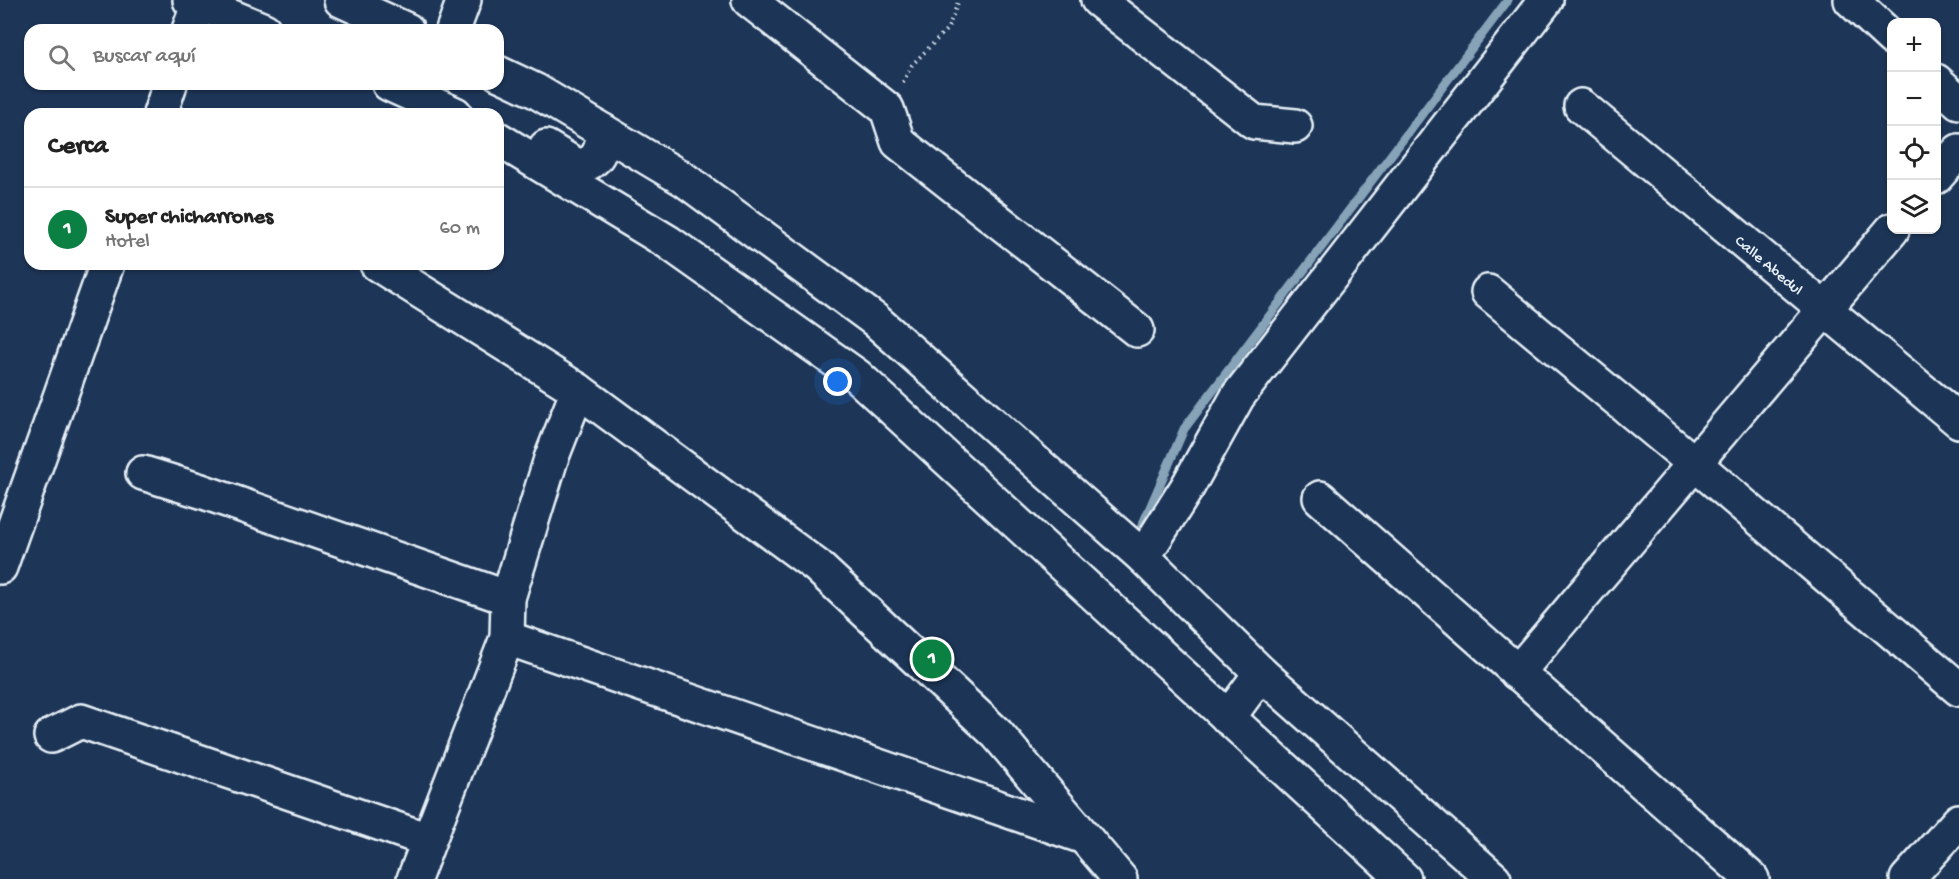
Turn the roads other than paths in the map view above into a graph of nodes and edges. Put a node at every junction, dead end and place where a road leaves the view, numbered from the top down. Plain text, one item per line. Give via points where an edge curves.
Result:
1 (341, 0) edge
2 (464, 0) edge
3 (749, 0) edge
4 (1098, 0) edge
5 (1546, 0) edge
6 (1851, 0) edge
7 (193, 11) edge
8 (402, 18) edge
9 (242, 24) edge
10 (455, 24) edge
11 (1887, 33) edge
12 (504, 76) edge
13 (1941, 86) edge
14 (168, 90) edge
15 (402, 90) edge
16 (1959, 102) edge
17 (1581, 106) dead end
18 (162, 108) edge
19 (442, 108) edge
20 (1295, 126) dead end
21 (603, 131) junction
22 (504, 140) edge
23 (504, 143) edge
24 (1959, 151) edge
25 (1941, 171) edge
26 (1889, 234) edge
27 (105, 270) edge
28 (387, 270) edge
29 (1488, 292) dead end
30 (1824, 310) junction
31 (1137, 330) dead end
32 (578, 390) junction
33 (1959, 421) edge
34 (1694, 463) junction
35 (143, 473) dead end
36 (1320, 498) dead end
37 (1143, 558) junction
38 (0, 567) edge
39 (508, 598) junction
40 (507, 638) junction
41 (1261, 673) junction
42 (1517, 673) junction
43 (1959, 689) edge
44 (1228, 718) junction
45 (51, 736) dead end
46 (1959, 821) edge
47 (1084, 837) junction
48 (428, 840) junction
49 (416, 878) edge
50 (1120, 879) edge
51 (1404, 879) edge
52 (1494, 879) edge
53 (1752, 879) edge
54 (1907, 879) edge

1 - 8 street
2 - 10 street
3 - 31 street via 887,109 898,142
4 - 20 street via 1254,122
5 - 37 street via 1238,396
6 - 11 street
7 - 9 street
12 - 21 street
13 - 16 street
14 - 18 street
15 - 19 street
17 - 30 street, Calle Abedul
21 - 22 street via 598,156 579,167 541,144
21 - 37 street via 685,180 875,320
23 - 44 street via 668,242 857,376
24 - 25 street
26 - 30 street
27 - 38 street
28 - 32 street
29 - 34 street
30 - 33 street, Calle Abedul
30 - 34 street
32 - 39 street
32 - 47 street via 817,566 997,734
34 - 42 street
34 - 43 street
35 - 39 street
36 - 42 street
37 - 41 street
39 - 40 street
40 - 47 street
40 - 48 street
41 - 44 street
41 - 52 street
42 - 53 street
44 - 51 street
45 - 48 street via 81,721
46 - 54 street
47 - 50 street
48 - 49 street

